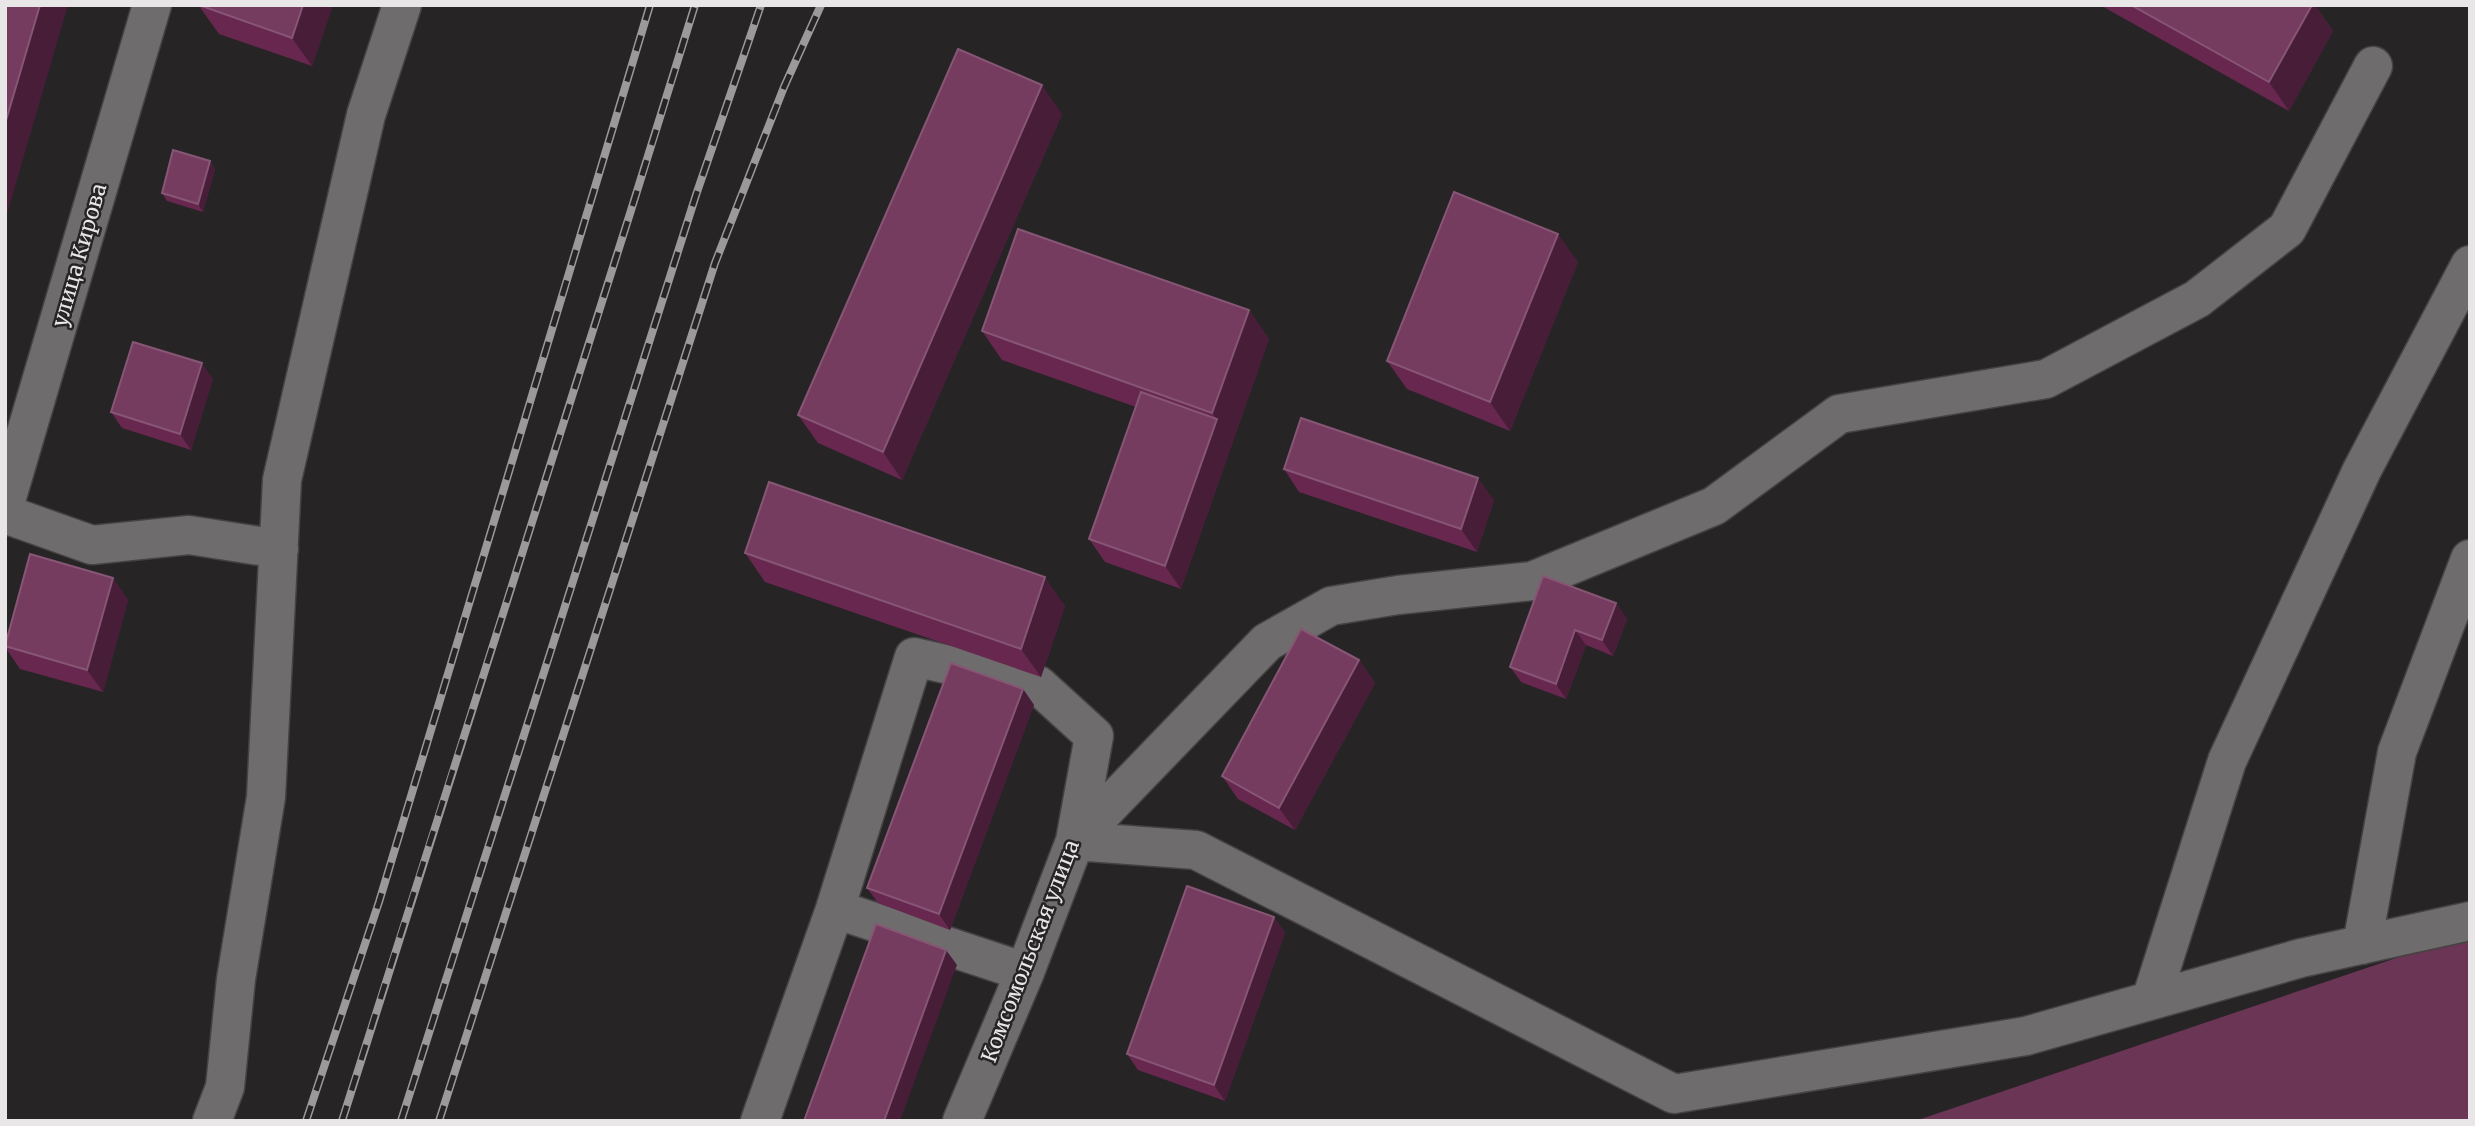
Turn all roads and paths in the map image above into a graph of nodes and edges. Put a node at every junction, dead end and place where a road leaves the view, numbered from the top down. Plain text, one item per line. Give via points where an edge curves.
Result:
1 (152, 5) edge
2 (402, 5) edge
3 (2373, 66) dead end
4 (2470, 265) edge
5 (5, 504) edge
6 (5, 514) edge
7 (279, 549) junction
8 (2470, 559) edge
9 (1075, 841) junction
10 (835, 909) junction
11 (2470, 921) edge
12 (2362, 945) junction
13 (1025, 972) junction
14 (2151, 1000) junction
15 (212, 1121) edge
16 (760, 1121) edge
17 (962, 1121) edge

1 - 5 street, улица Кирова
2 - 7 street via 366,114 323,298 282,480
3 - 9 street via 2287,229 2197,299 2046,379 1839,414 1714,506 1532,581 1331,606 1267,642
4 - 14 street via 2362,470 2227,761
6 - 7 street via 92,545 189,535
7 - 15 street via 266,797 236,979 225,1087
8 - 12 street via 2397,752
9 - 10 street, Комсомольская улица via 1094,736 1038,685 914,657
9 - 13 street, Комсомольская улица
9 - 14 street via 1196,850 1674,1094 2026,1035
10 - 13 street
10 - 16 street
11 - 12 street
12 - 14 street
13 - 17 street, Комсомольская улица

